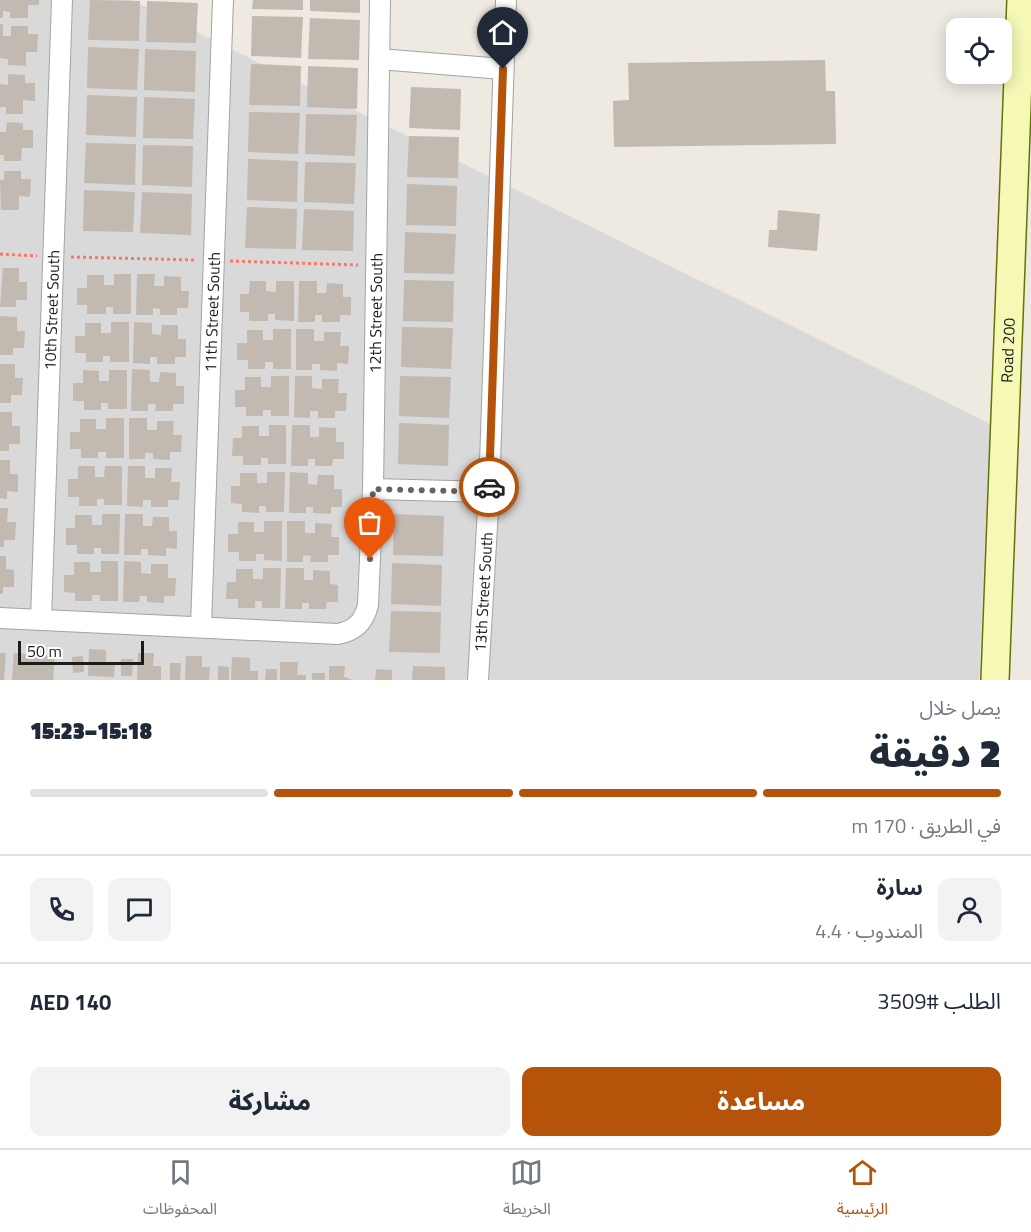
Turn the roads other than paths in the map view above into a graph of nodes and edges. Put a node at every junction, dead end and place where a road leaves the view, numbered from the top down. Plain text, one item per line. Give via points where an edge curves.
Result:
1 (62, 0) edge
2 (223, 0) edge
3 (380, 0) edge
4 (506, 0) edge
5 (1024, 10) edge
6 (379, 59) junction
7 (503, 69) junction
8 (373, 489) junction
9 (489, 492) junction
10 (0, 618) edge
11 (41, 620) junction
12 (201, 626) junction
13 (994, 678) edge
14 (478, 680) edge

1 - 11 street, 10th Street South
2 - 12 street, 11th Street South
3 - 6 street, 12th Street South
4 - 7 street, 13th Street South
5 - 13 main road, Road 200
6 - 7 street
6 - 8 street, 12th Street South
7 - 9 street, 13th Street South
8 - 9 street
8 - 12 street, 12th Street South via 368,605 358,625 338,634
9 - 14 street, 13th Street South
10 - 11 street
11 - 12 street

